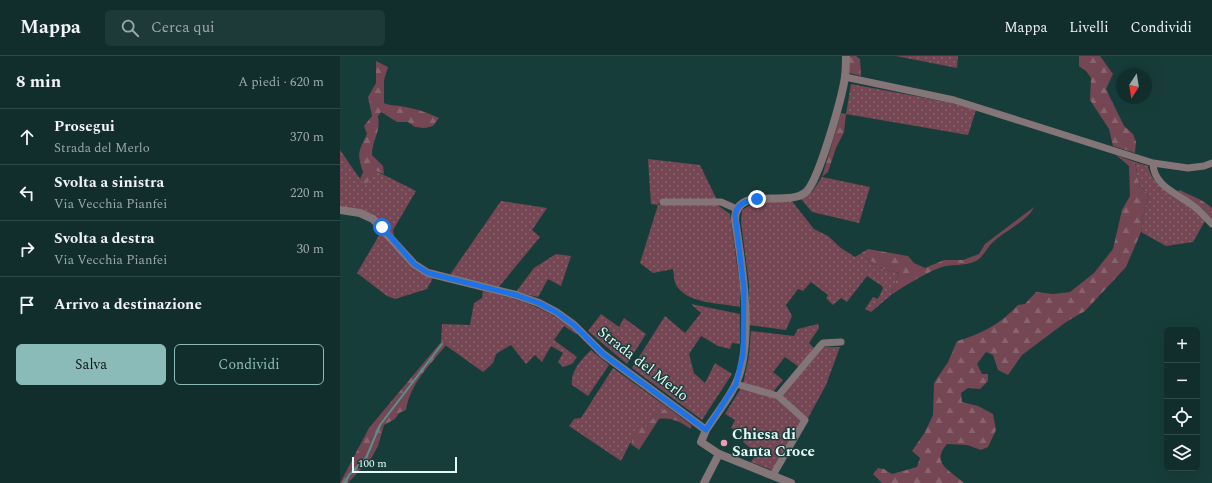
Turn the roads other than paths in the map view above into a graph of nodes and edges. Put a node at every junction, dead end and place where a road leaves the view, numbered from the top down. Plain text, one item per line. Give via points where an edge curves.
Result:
1 (846, 56) edge
2 (845, 77) junction
3 (1212, 162) edge
4 (1153, 163) junction
5 (663, 202) dead end
6 (737, 209) junction
7 (340, 210) edge
8 (1212, 224) edge
9 (841, 342) dead end
10 (736, 384) junction
11 (778, 396) junction
12 (706, 430) junction
13 (719, 454) junction
14 (773, 475) junction
15 (704, 483) edge
16 (791, 483) edge

1 - 2 street
2 - 4 street via 954,100
2 - 6 street via 819,170 810,188 804,194 795,197 749,200
3 - 4 street via 1188,168
4 - 8 street via 1154,173 1158,179 1196,208
5 - 6 street via 721,202
6 - 10 street via 735,220 743,278 744,327 743,355
7 - 12 street, Strada del Merlo via 360,213 373,219 414,264 428,273 516,295 556,312 603,354
9 - 11 street via 823,343
10 - 11 street
10 - 12 street
11 - 14 street via 805,420
12 - 13 street via 701,442
13 - 14 street
13 - 15 street
14 - 16 street

